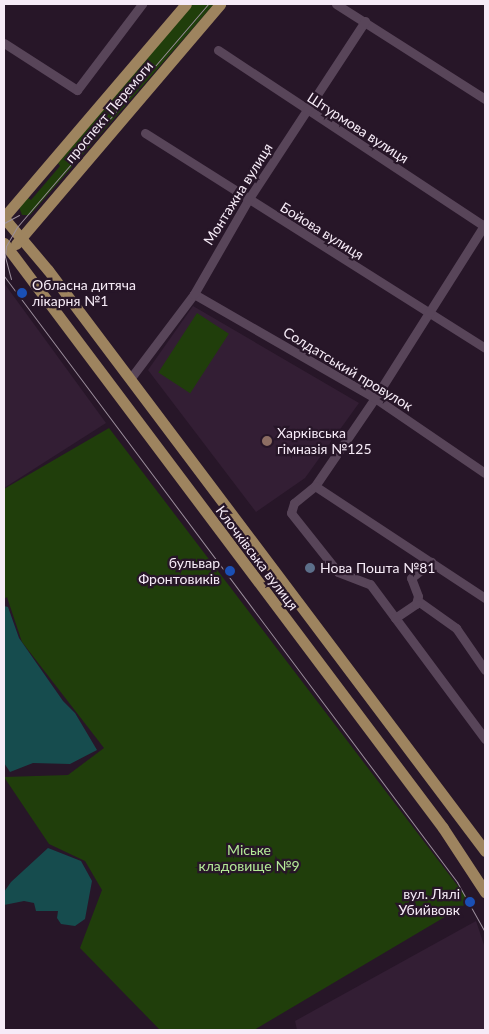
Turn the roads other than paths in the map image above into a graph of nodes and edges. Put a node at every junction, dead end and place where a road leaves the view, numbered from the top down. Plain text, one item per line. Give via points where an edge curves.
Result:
1 (186, 4) edge
2 (220, 4) edge
3 (336, 4) edge
4 (138, 5) edge
5 (365, 21) junction
6 (4, 43) edge
7 (218, 50) dead end
8 (485, 99) edge
9 (306, 111) junction
10 (145, 133) dead end
11 (248, 200) junction
12 (4, 218) edge
13 (485, 226) edge
14 (20, 239) junction
15 (7, 247) edge
16 (194, 294) junction
17 (429, 315) junction
18 (485, 348) edge
19 (130, 379) junction
20 (375, 398) junction
21 (485, 473) edge
22 (315, 486) junction
23 (430, 562) junction
24 (484, 593) edge
25 (418, 601) junction
26 (395, 618) junction
27 (485, 670) edge
28 (485, 739) edge
29 (485, 851) edge
30 (485, 892) edge

1 - 12 main road, проспект Перемоги
2 - 14 main road, проспект Перемоги
3 - 5 street
4 - 6 street via 79,89
5 - 8 street
5 - 9 street, Монтажна вулиця
7 - 9 street, Штурмова вулиця
9 - 11 street, Монтажна вулиця
9 - 13 street, Штурмова вулиця
10 - 11 street, Бойова вулиця
11 - 16 street, Монтажна вулиця
11 - 17 street, Бойова вулиця
12 - 14 main road, Клочківська вулиця
13 - 17 street
14 - 15 main road, проспект Перемоги
14 - 19 main road, Клочківська вулиця via 48,270
15 - 30 main road, Клочківська вулиця via 443,828
16 - 19 street, Монтажна вулиця
16 - 20 street, Солдатський провулок
17 - 18 street, Бойова вулиця
17 - 20 street
19 - 29 main road, Клочківська вулиця
20 - 21 street, Солдатський провулок
20 - 22 street
22 - 23 street
22 - 26 street via 294,504 293,518 338,572 370,584
23 - 24 street
23 - 25 street via 412,578
25 - 26 street
25 - 27 street via 456,628
26 - 28 street

